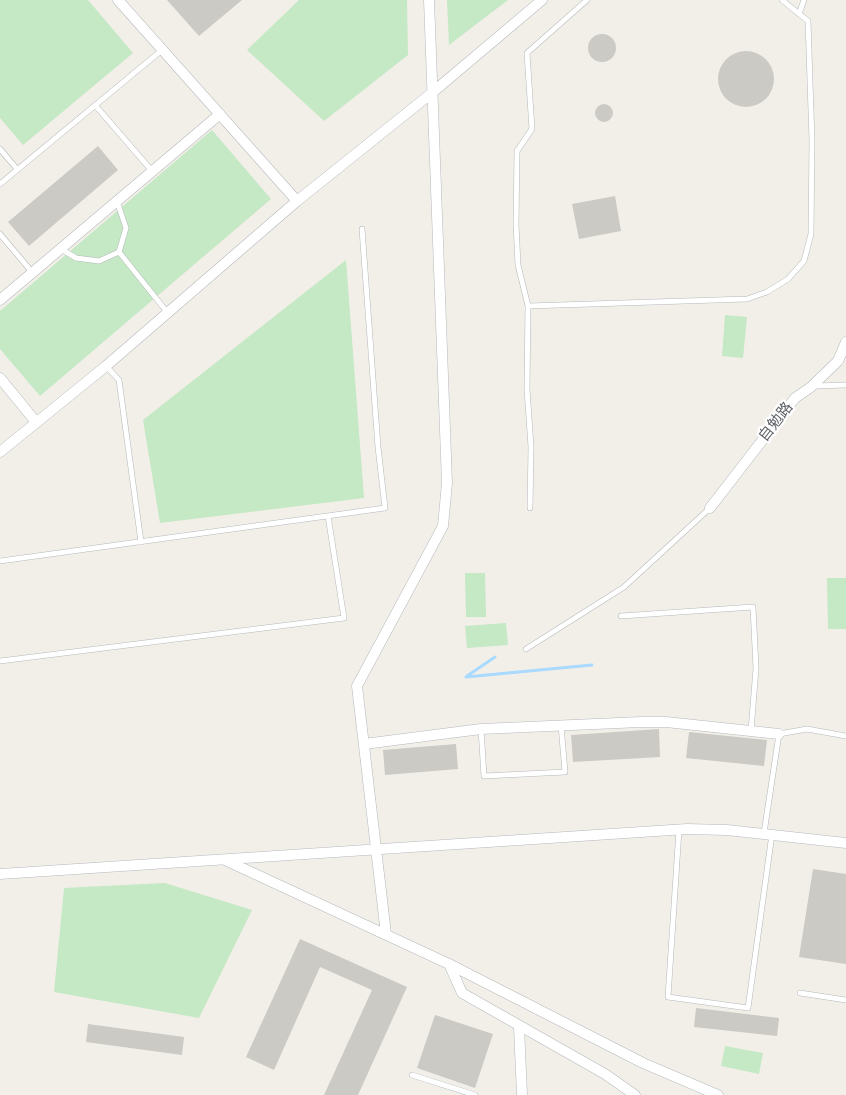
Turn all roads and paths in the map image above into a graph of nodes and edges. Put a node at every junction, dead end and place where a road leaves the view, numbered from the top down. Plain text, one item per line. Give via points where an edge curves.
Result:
1 (118, 0) edge
2 (429, 0) edge
3 (542, 0) edge
4 (587, 0) edge
5 (782, 0) edge
6 (804, 0) edge
7 (799, 14) junction
8 (162, 50) junction
9 (433, 92) junction
10 (95, 105) junction
11 (220, 114) junction
12 (0, 149) edge
13 (17, 169) junction
14 (152, 171) junction
15 (0, 184) edge
16 (117, 201) junction
17 (297, 201) junction
18 (362, 229) dead end
19 (0, 234) edge
20 (60, 249) junction
21 (119, 252) junction
22 (32, 272) junction
23 (0, 300) edge
24 (528, 306) junction
25 (168, 313) junction
26 (846, 342) edge
27 (106, 366) junction
28 (0, 378) edge
29 (846, 385) edge
30 (811, 387) junction
31 (36, 422) junction
32 (0, 452) edge
33 (530, 508) dead end
34 (710, 508) joint
35 (328, 516) junction
36 (141, 542) junction
37 (0, 561) edge
38 (621, 616) dead end
39 (526, 648) dead end
40 (0, 661) edge
41 (561, 725) junction
42 (481, 729) junction
43 (751, 731) junction
44 (779, 734) junction
45 (846, 736) edge
46 (364, 744) junction
47 (679, 830) junction
48 (768, 833) junction
49 (846, 842) edge
50 (377, 848) junction
51 (224, 859) junction
52 (0, 874) edge
53 (386, 934) junction
54 (448, 964) junction
55 (800, 993) dead end
56 (846, 1000) edge
57 (519, 1027) junction
58 (412, 1074) dead end
59 (474, 1095) edge
60 (522, 1095) edge
61 (635, 1095) edge
62 (718, 1095) edge

1 - 8 street
2 - 9 street
3 - 9 street
4 - 24 lane via 527,53 532,129 517,151 516,224 518,265
5 - 7 lane
6 - 7 lane
7 - 24 lane via 808,21 811,234 804,261 788,279 767,292 747,298
8 - 10 lane
8 - 11 street
9 - 17 street
9 - 46 street via 447,483 443,526 356,686
10 - 13 lane
10 - 14 lane
11 - 14 street
11 - 17 street
12 - 13 lane
13 - 15 lane
14 - 16 street
16 - 20 street
16 - 21 lane via 126,228
17 - 25 street
18 - 35 lane via 385,508
19 - 22 lane
20 - 21 lane via 76,258 99,261
20 - 22 street
21 - 25 lane
22 - 23 street
24 - 33 lane via 526,389 531,447
25 - 27 street
26 - 30 street, 自勉路 via 838,361
27 - 31 street
27 - 36 lane via 119,380
28 - 31 street
29 - 30 lane
30 - 34 street, 自勉路 via 795,398
31 - 32 street
34 - 39 lane via 624,587
35 - 36 lane
35 - 40 lane via 344,618
36 - 37 lane
38 - 43 lane via 753,607 756,668
41 - 42 street
41 - 42 lane via 565,772 493,776 484,776
41 - 43 street via 666,722
42 - 46 street
43 - 44 street
44 - 45 lane via 807,729
44 - 48 lane
46 - 50 street
47 - 48 street
47 - 48 lane via 668,997 748,1008
47 - 50 street
48 - 49 street
50 - 51 street
50 - 53 street
51 - 52 street
51 - 53 street
53 - 54 street
54 - 57 street via 462,992
54 - 62 street via 643,1062
55 - 56 lane
57 - 60 street
57 - 61 street via 605,1074
58 - 59 lane

